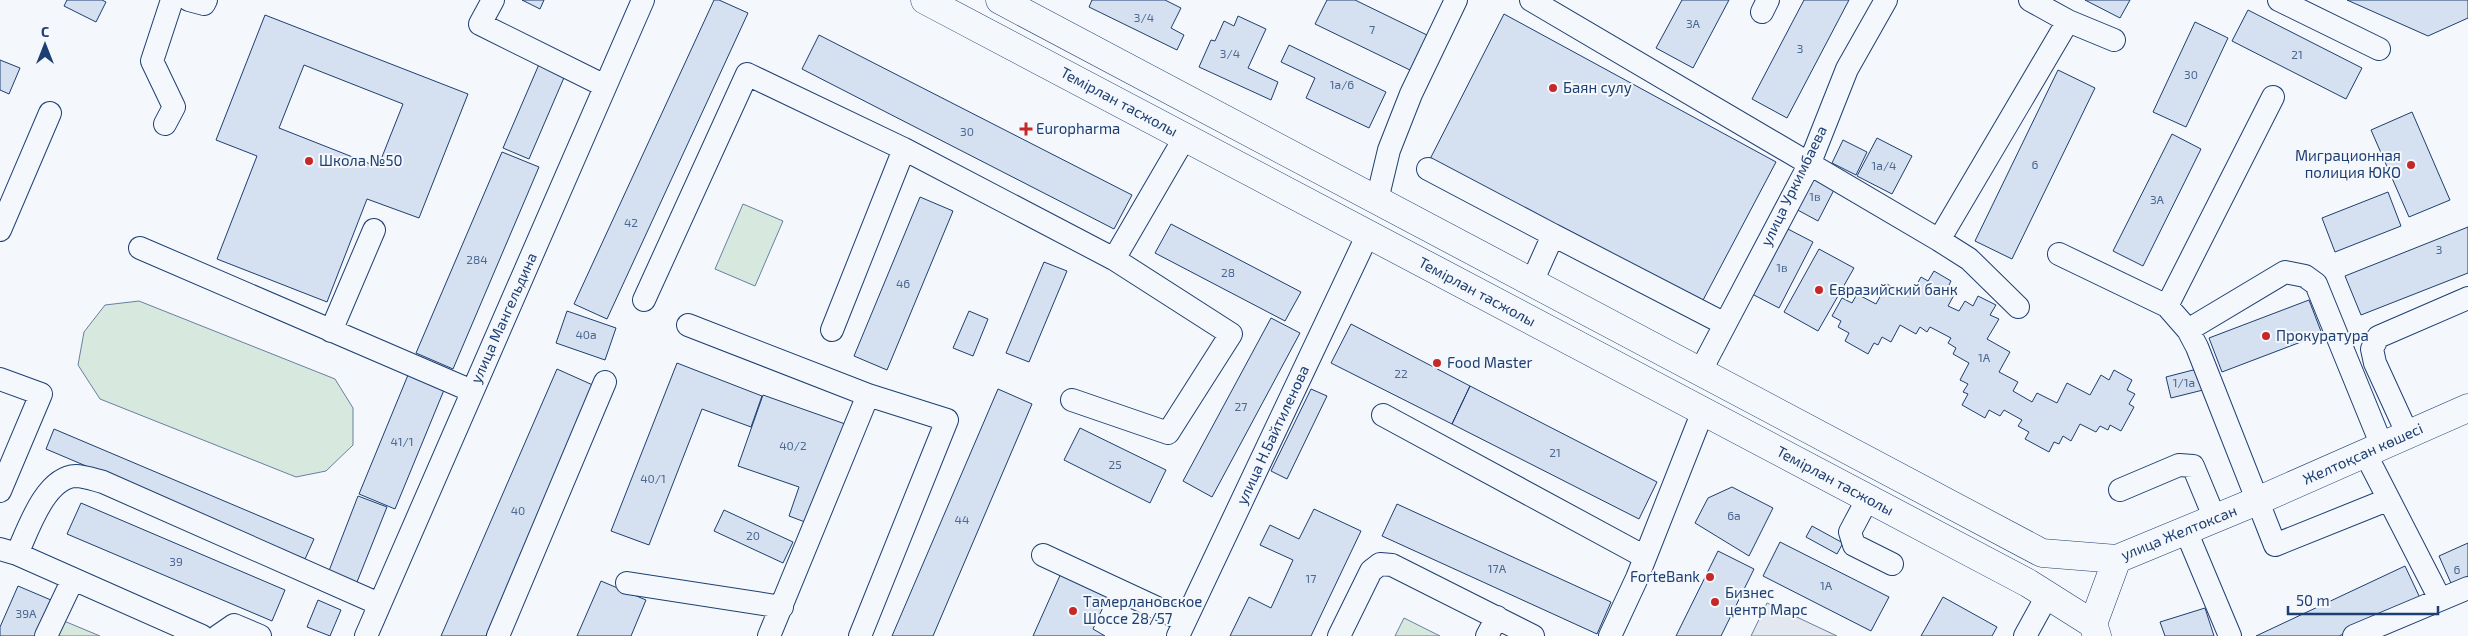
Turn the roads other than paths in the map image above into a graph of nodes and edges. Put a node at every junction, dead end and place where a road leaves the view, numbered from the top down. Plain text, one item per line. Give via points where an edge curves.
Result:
1 (172, 0) edge
2 (189, 0) edge
3 (206, 0) edge
4 (493, 0) edge
5 (643, 0) edge
6 (925, 0) edge
7 (1456, 0) edge
8 (1531, 0) edge
9 (1886, 0) edge
10 (2030, 0) edge
11 (2279, 0) edge
12 (1015, 3) edge
13 (2068, 21) junction
14 (2114, 40) dead end
15 (2379, 49) dead end
16 (605, 86) junction
17 (2273, 97) dead end
18 (50, 113) dead end
19 (165, 124) dead end
20 (1185, 137) junction
21 (904, 149) junction
22 (1809, 164) junction
23 (1428, 168) dead end
24 (1377, 200) junction
25 (0, 230) edge
26 (374, 230) dead end
27 (1368, 234) junction
28 (1553, 235) junction
29 (1938, 240) junction
30 (140, 248) dead end
31 (2059, 254) dead end
32 (1114, 259) junction
33 (1532, 282) junction
34 (2468, 298) edge
35 (644, 300) dead end
36 (2167, 306) junction
37 (2018, 307) dead end
38 (1725, 324) junction
39 (688, 325) dead end
40 (832, 330) dead end
41 (2188, 330) junction
42 (331, 331) junction
43 (1700, 372) junction
44 (0, 379) edge
45 (605, 382) dead end
46 (472, 391) junction
47 (868, 395) junction
48 (1072, 400) dead end
49 (2468, 408) edge
50 (1703, 411) junction
51 (1383, 415) dead end
52 (2408, 434) junction
53 (2373, 450) junction
54 (2120, 490) dead end
55 (0, 491) edge
56 (1868, 498) junction
57 (2387, 500) junction
58 (2258, 501) junction
59 (2215, 519) junction
60 (2186, 531) junction
61 (8, 552) edge
62 (2042, 553) junction
63 (1043, 555) dead end
64 (1645, 557) junction
65 (2117, 559) junction
66 (1892, 564) dead end
67 (72, 579) junction
68 (627, 583) dead end
69 (2468, 588) edge
70 (2038, 590) junction
71 (2440, 599) junction
72 (379, 604) junction
73 (782, 607) junction
74 (1492, 626) edge
75 (1182, 628) edge
76 (2095, 630) edge
77 (46, 636) edge
78 (202, 636) edge
79 (218, 636) edge
80 (260, 636) edge
81 (366, 636) edge
82 (498, 636) edge
83 (769, 636) edge
84 (860, 636) edge
85 (1339, 636) edge
86 (1533, 636) edge
87 (1610, 636) edge
88 (2025, 636) edge
89 (2230, 636) edge
90 (2354, 636) edge

1 - 19 street via 152,61 174,107
2 - 3 street via 204,4
4 - 16 street via 480,24
5 - 16 street, улица Мангельдина
6 - 20 main road, Темірлан тасжолы
7 - 24 street via 1411,94 1389,150
8 - 22 street
9 - 22 street, улица Уркимбаева via 1847,69
10 - 13 street
11 - 15 street
12 - 24 main road
13 - 14 street
13 - 29 street
16 - 46 street, улица Мангельдина
17 - 36 street
18 - 25 street
20 - 27 main road, Темірлан тасжолы
20 - 32 street
21 - 32 street
21 - 35 street via 747,74
21 - 40 street
22 - 29 street
22 - 38 street, улица Уркимбаева
23 - 28 street
24 - 33 main road
26 - 42 street
27 - 50 main road, Темірлан тасжолы
27 - 75 street, улица Н.Байтиленова
28 - 33 street
28 - 38 street
29 - 37 street via 1969,259
30 - 42 street
31 - 36 street
32 - 48 street via 1231,334 1168,433
33 - 43 main road
34 - 52 street via 2378,337 2372,349 2375,363
36 - 41 street
38 - 43 street, улица Уркимбаева
39 - 47 street
41 - 53 street via 2285,272 2305,276 2316,284
41 - 58 street
42 - 46 street
43 - 62 main road
44 - 55 street via 41,394
45 - 82 street
46 - 72 street, улица Мангельдина
47 - 73 street
47 - 84 street via 947,420
49 - 52 main road, Желтоқсан көшесі
50 - 56 main road, Темірлан тасжолы
50 - 64 street
51 - 64 street
52 - 53 main road, Желтоқсан көшесі
53 - 57 street
53 - 58 main road, Желтоқсан көшесі
54 - 59 street via 2179,465 2193,466
56 - 66 street via 1850,532 1854,545
56 - 70 main road, Темірлан тасжолы
57 - 58 street via 2274,545
57 - 71 street
58 - 59 main road, улица Желтоксан
59 - 60 main road, улица Желтоксан
60 - 65 main road, улица Желтоксан
60 - 89 street
61 - 67 street
61 - 72 street via 48,491 63,480 76,476 103,482
62 - 65 main road, улица Желтоксан
62 - 70 main road
63 - 75 street
64 - 87 street
65 - 76 main road
67 - 77 street
67 - 78 street
68 - 73 street
69 - 71 street
70 - 76 main road, Темірлан тасжолы
70 - 88 street
71 - 90 street
72 - 81 street, улица Мангельдина
73 - 83 street
74 - 85 street via 1392,565 1380,564 1371,571
74 - 86 street
79 - 80 street via 234,625

